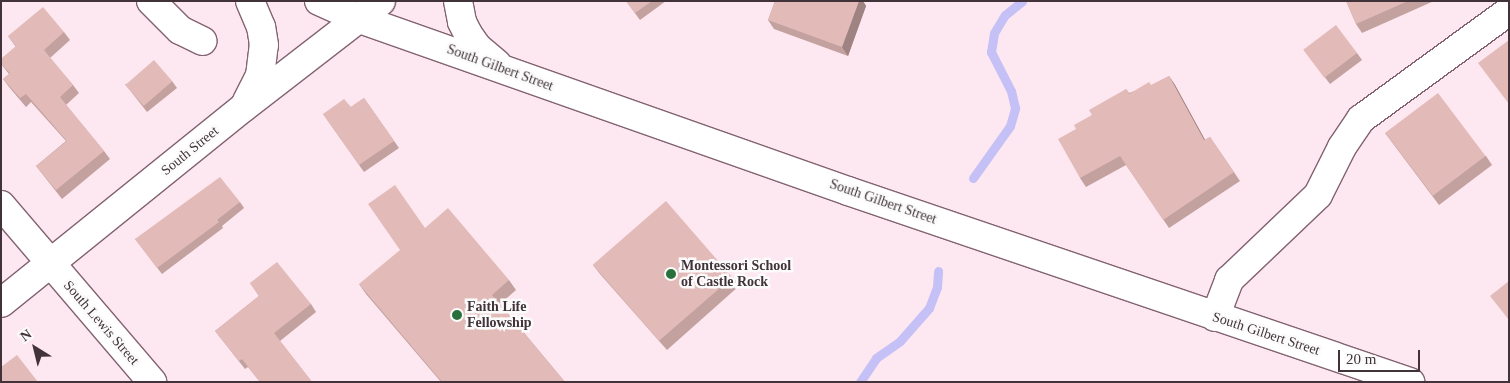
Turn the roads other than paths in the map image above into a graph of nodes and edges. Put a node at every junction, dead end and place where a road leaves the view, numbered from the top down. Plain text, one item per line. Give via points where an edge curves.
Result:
1 (151, 1) edge
2 (250, 1) edge
3 (319, 1) edge
4 (381, 1) edge
5 (458, 1) edge
6 (1509, 10) edge
7 (357, 18) junction
8 (203, 41) dead end
9 (506, 71) junction
10 (244, 107) junction
11 (1, 205) edge
12 (50, 264) junction
13 (1, 303) edge
14 (1215, 317) junction
15 (152, 382) edge
16 (1410, 382) edge

1 - 8 street via 180,30
2 - 10 street via 261,27 263,63
3 - 7 street, South Gilbert Street
4 - 7 street, South Street
5 - 9 street via 468,34 488,58
6 - 14 street via 1361,119 1342,146 1318,195 1229,280
7 - 9 street, South Gilbert Street
7 - 10 street, South Street
9 - 14 street, South Gilbert Street
10 - 12 street, South Street
11 - 12 street, South Lewis Street
12 - 13 street, South Street
12 - 15 street, South Lewis Street
14 - 16 street, South Gilbert Street

